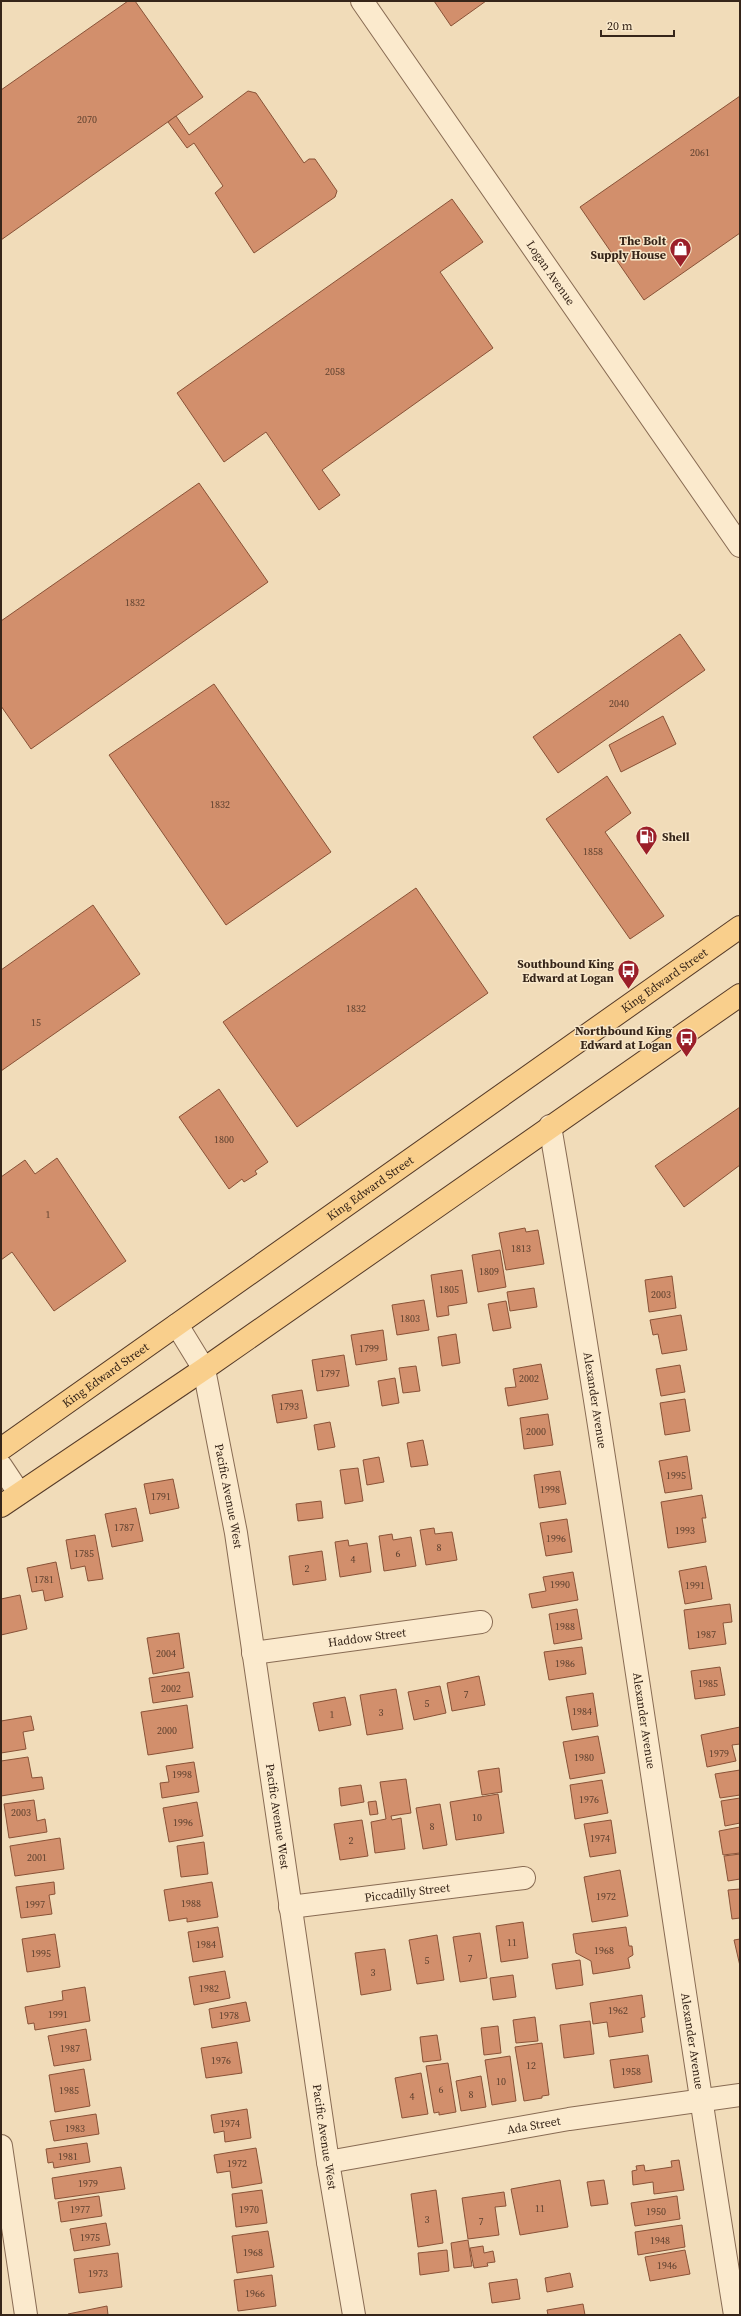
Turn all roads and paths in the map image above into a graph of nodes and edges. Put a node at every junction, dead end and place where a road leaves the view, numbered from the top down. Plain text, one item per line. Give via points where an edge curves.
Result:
1 (362, 1) edge
2 (740, 546) edge
3 (740, 927) edge
4 (740, 995) edge
5 (740, 1004) edge
6 (713, 1013) junction
7 (550, 1126) junction
8 (177, 1325) junction
9 (204, 1368) junction
10 (1, 1449) edge
11 (1, 1466) edge
12 (19, 1493) junction
13 (1, 1506) edge
14 (481, 1622) dead end
15 (253, 1653) junction
16 (524, 1878) dead end
17 (290, 1907) junction
18 (740, 2095) edge
19 (701, 2101) junction
20 (1, 2146) edge
21 (328, 2162) junction
22 (26, 2315) edge
23 (354, 2315) edge
24 (735, 2315) edge

1 - 2 street, Logan Avenue
3 - 8 main road, King Edward Street
4 - 6 main road
5 - 6 main road
6 - 7 main road
7 - 9 main road
7 - 19 street, Alexander Avenue via 579,1296
8 - 9 street, Pacific Avenue West
8 - 10 main road, King Edward Street
9 - 12 main road
9 - 15 street, Pacific Avenue West via 236,1533
11 - 12 street
12 - 13 main road
14 - 15 street, Haddow Street
15 - 17 street, Pacific Avenue West
16 - 17 street, Piccadilly Street
17 - 21 street, Pacific Avenue West
18 - 19 street, Ada Street
19 - 21 street, Ada Street via 569,2119
19 - 24 street, Alexander Avenue
20 - 22 street
21 - 23 street, Pacific Avenue West

